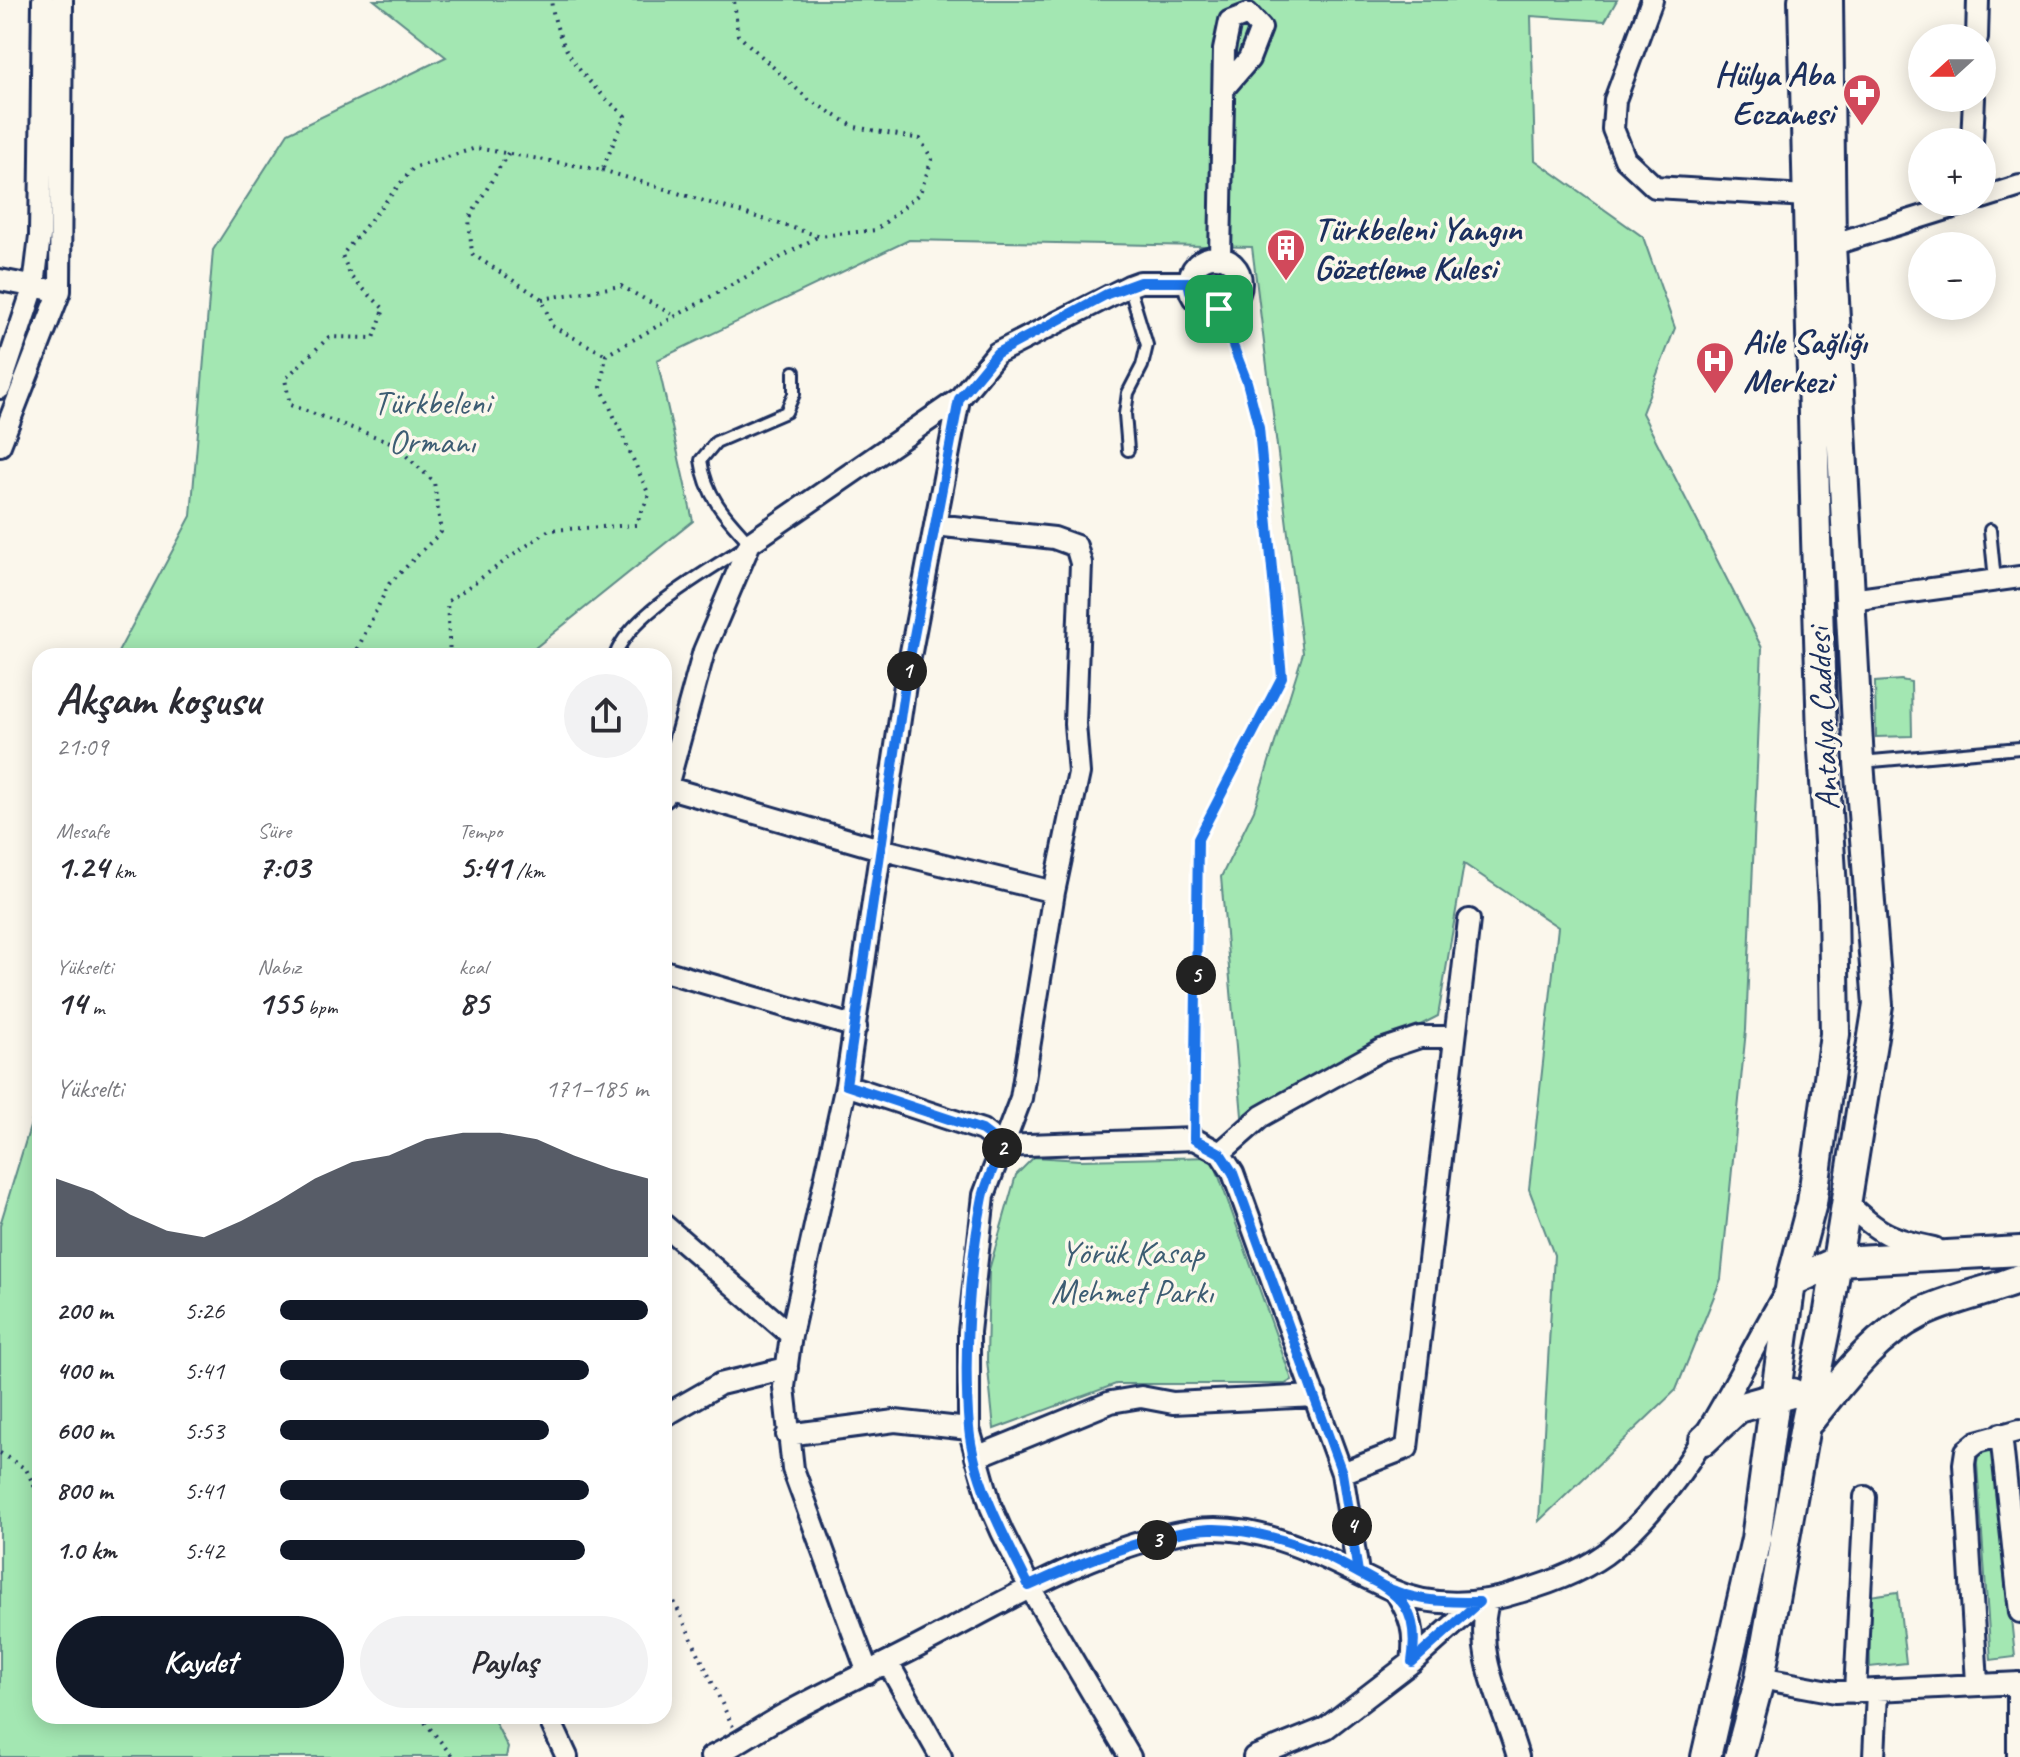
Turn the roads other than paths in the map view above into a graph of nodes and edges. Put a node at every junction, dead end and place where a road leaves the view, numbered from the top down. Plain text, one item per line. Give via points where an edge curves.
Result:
1 (43, 0) edge
2 (62, 0) edge
3 (1652, 0) edge
4 (1803, 0) edge
5 (1828, 0) edge
6 (1978, 0) edge
7 (1977, 24) edge
8 (1225, 87) dead end
9 (2020, 186) edge
10 (1996, 194) edge
11 (1806, 196) junction
12 (1924, 216) edge
13 (1831, 245) junction
14 (1220, 256) junction
15 (0, 280) edge
16 (1188, 282) junction
17 (34, 286) junction
18 (1129, 286) junction
19 (60, 291) junction
20 (794, 372) dead end
21 (0, 388) edge
22 (959, 399) junction
23 (0, 445) edge
24 (1128, 450) dead end
25 (935, 525) junction
26 (1990, 530) dead end
27 (750, 543) junction
28 (2020, 577) edge
29 (1995, 580) junction
30 (1851, 600) junction
31 (618, 648) edge
32 (2020, 748) edge
33 (1859, 762) junction
34 (672, 770) edge
35 (672, 794) edge
36 (880, 849) junction
37 (1054, 892) junction
38 (1469, 920) dead end
39 (672, 973) edge
40 (856, 1027) junction
41 (1455, 1037) junction
42 (846, 1085) junction
43 (1003, 1146) junction
44 (1220, 1153) junction
45 (1847, 1203) junction
46 (672, 1232) edge
47 (2020, 1251) edge
48 (1962, 1254) junction
49 (1838, 1261) junction
50 (2020, 1279) edge
51 (1791, 1282) junction
52 (791, 1335) junction
53 (1858, 1361) junction
54 (787, 1368) junction
55 (1816, 1383) junction
56 (1315, 1396) junction
57 (1776, 1399) junction
58 (672, 1411) edge
59 (1805, 1426) junction
60 (969, 1429) junction
61 (2010, 1432) edge
62 (787, 1435) junction
63 (1704, 1440) junction
64 (976, 1457) junction
65 (1342, 1473) junction
66 (1865, 1497) dead end
67 (1358, 1572) junction
68 (1029, 1586) junction
69 (1396, 1592) junction
70 (1484, 1602) junction
71 (2020, 1612) edge
72 (1412, 1662) junction
73 (888, 1663) junction
74 (868, 1673) junction
75 (1760, 1678) junction
76 (1977, 1683) junction
77 (2019, 1683) edge
78 (1855, 1692) junction
79 (1877, 1692) junction
80 (552, 1724) edge
81 (740, 1750) edge
82 (567, 1757) edge
83 (711, 1757) edge
84 (941, 1757) edge
85 (1130, 1757) edge
86 (1254, 1757) edge
87 (1518, 1757) edge
88 (1706, 1757) edge
89 (1739, 1757) edge
90 (1874, 1757) edge
91 (2018, 1757) edge

1 - 17 street via 40,236
2 - 19 street
3 - 11 street via 1615,100 1613,129 1625,159 1655,187
4 - 11 main road, Antalya Caddesi
5 - 13 main road, Antalya Caddesi
6 - 7 street
8 - 14 street
9 - 10 street
11 - 51 main road, Antalya Caddesi via 1835,1034 1812,1203
12 - 13 street
13 - 30 main road, Antalya Caddesi
14 - 16 street via 1202,259
14 - 16 street via 1235,266 1242,283 1235,300 1219,309 1201,306
15 - 17 street
16 - 18 street
17 - 19 street
17 - 21 street
18 - 22 street via 997,353
18 - 24 lane via 1147,345 1128,393
19 - 23 street
20 - 27 lane via 794,394 786,412 716,442 701,460 704,482 717,507
22 - 25 street
22 - 27 street
25 - 36 street
25 - 37 street via 1054,538 1076,546 1081,563 1075,724 1079,773
26 - 29 lane
27 - 31 lane via 639,620
27 - 34 street via 704,651
28 - 29 street
29 - 30 street
30 - 33 main road, Antalya Caddesi
32 - 33 lane
33 - 45 main road, Antalya Caddesi via 1878,1005
35 - 36 street
36 - 37 street
36 - 40 street
37 - 43 street via 1021,1098
38 - 41 street
39 - 40 street
40 - 42 street
41 - 44 street via 1420,1037 1381,1050 1262,1116
41 - 65 street via 1407,1448
42 - 43 street via 982,1130
42 - 52 street
43 - 44 street via 1194,1139
43 - 60 street via 984,1195 975,1260
44 - 56 street via 1233,1173
45 - 48 street via 1875,1230 1897,1241
45 - 49 main road, Antalya Caddesi
46 - 52 street
47 - 48 main road
48 - 49 main road
49 - 51 main road
49 - 55 main road, Antalya Caddesi
50 - 53 main road via 1921,1312
51 - 57 main road, Antalya Caddesi
51 - 63 street
52 - 54 street
53 - 55 main road
53 - 59 main road
54 - 58 street via 720,1384
54 - 62 street
55 - 57 main road
55 - 59 main road, Antalya Caddesi
56 - 64 street via 1173,1403 1141,1397 1111,1402
56 - 65 street
57 - 63 main road via 1738,1408
57 - 88 main road, Antalya Caddesi via 1756,1539
59 - 75 main road, Antalya Caddesi
60 - 62 street via 895,1421
60 - 64 street
61 - 71 street
61 - 76 street via 1977,1442 1966,1451 1964,1464
62 - 74 street via 807,1513
63 - 70 street via 1659,1501 1611,1550 1554,1582
64 - 68 street via 991,1507
65 - 67 street
66 - 78 street
67 - 68 street via 1312,1550 1213,1529 1132,1546
67 - 69 street
68 - 73 street
68 - 85 street
69 - 70 street via 1433,1601
69 - 72 street via 1412,1618
70 - 72 street
70 - 87 street via 1482,1644
72 - 86 street via 1326,1728
73 - 74 street
73 - 84 street
74 - 81 street via 786,1713
75 - 78 street
75 - 89 main road, Antalya Caddesi
76 - 77 street
76 - 79 street
77 - 91 street
78 - 79 street
79 - 90 street
80 - 82 street
81 - 83 street

